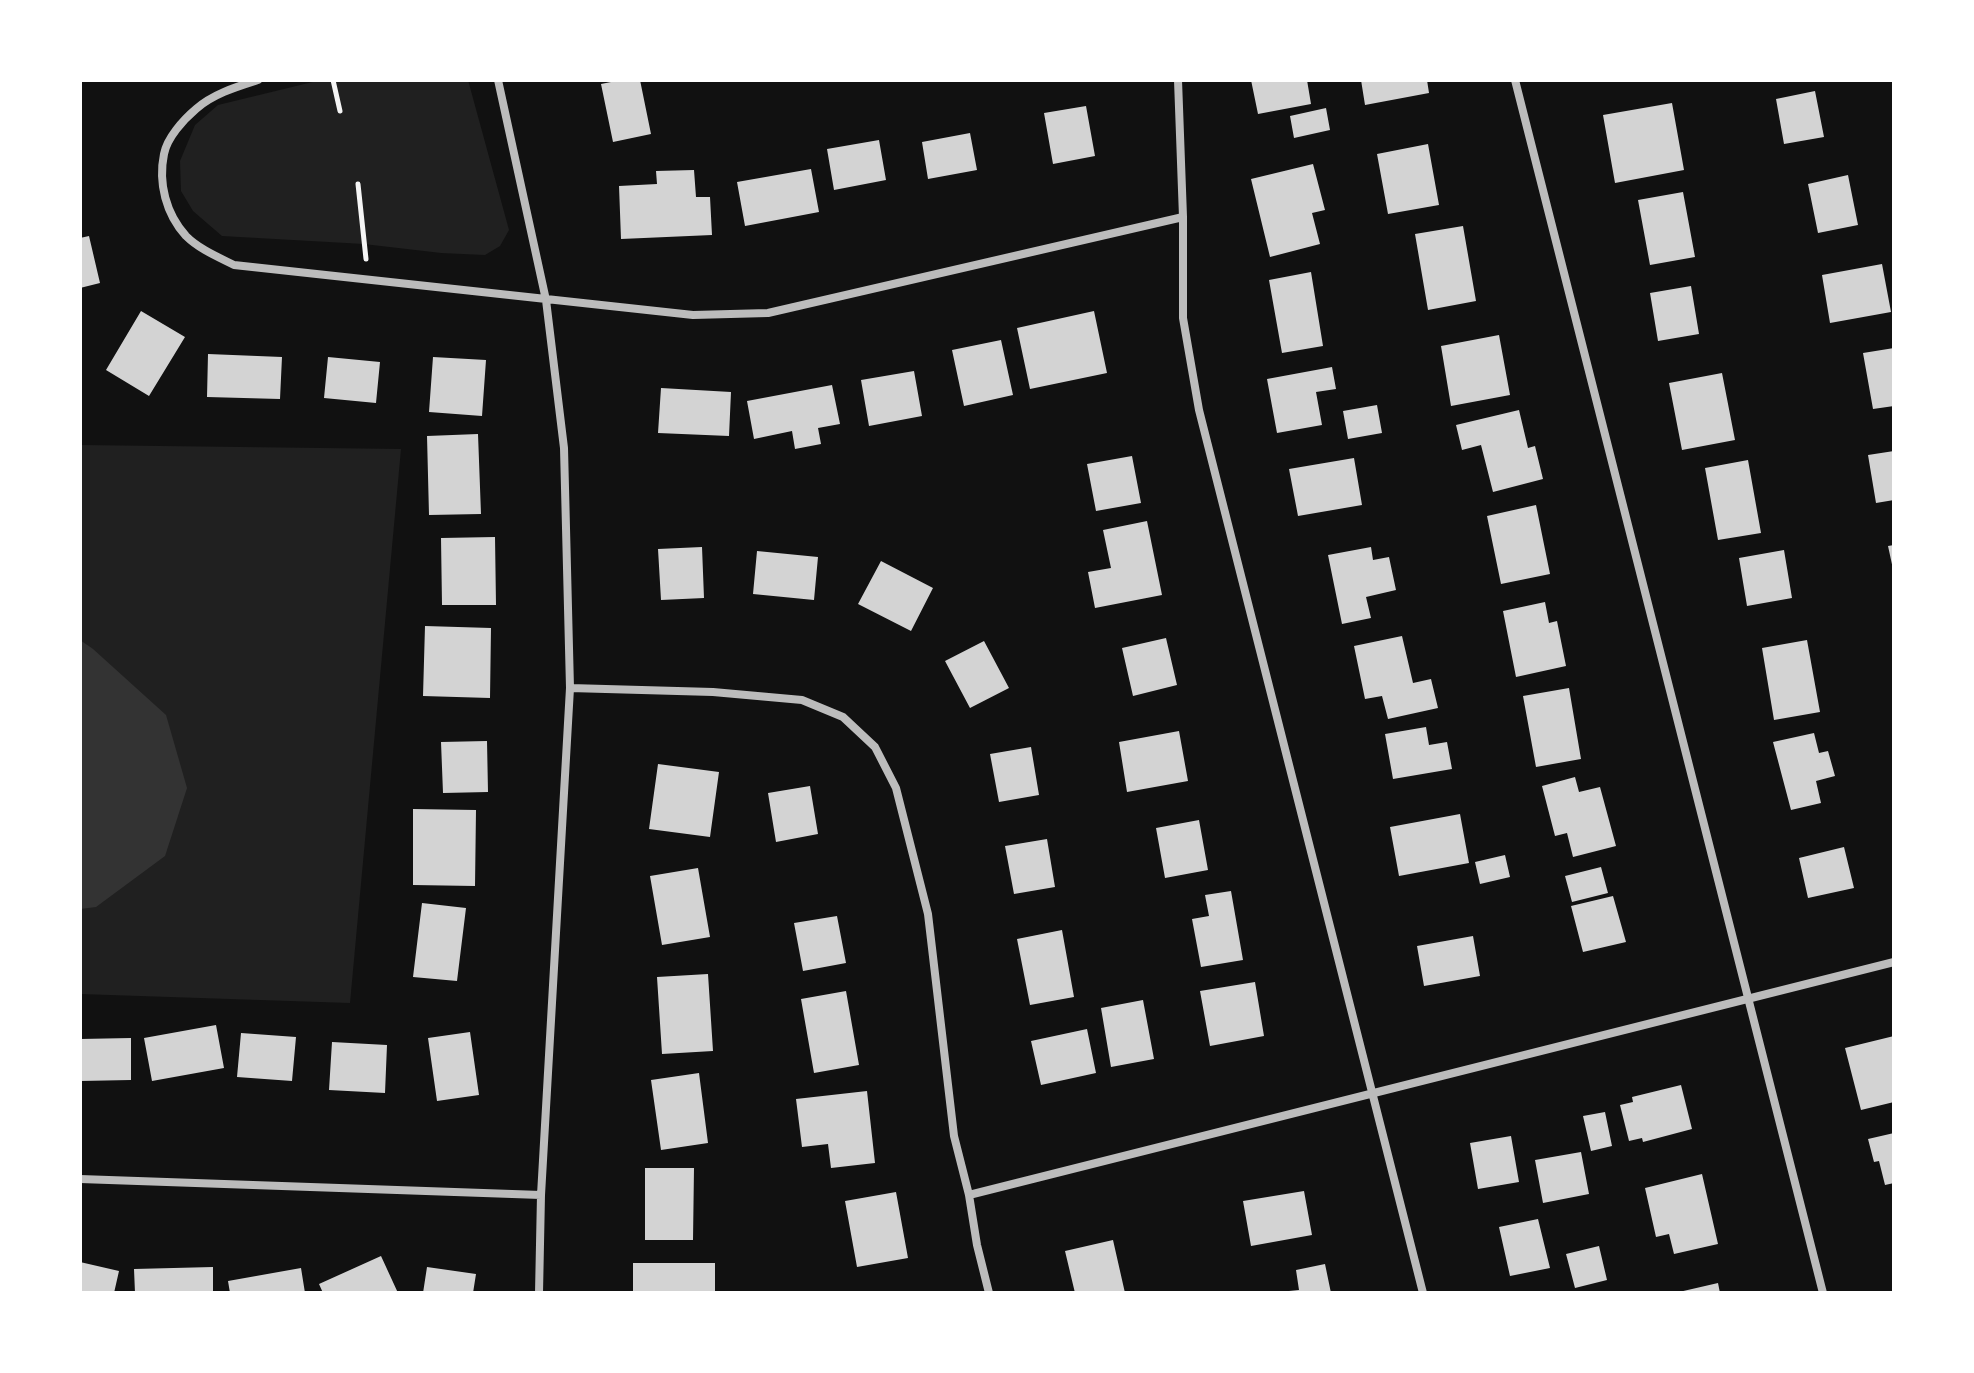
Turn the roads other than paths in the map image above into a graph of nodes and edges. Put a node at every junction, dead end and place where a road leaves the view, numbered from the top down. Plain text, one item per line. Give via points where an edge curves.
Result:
1 (258, 80) edge
2 (498, 80) edge
3 (1178, 80) edge
4 (1515, 80) edge
5 (1183, 217) junction
6 (546, 300) junction
7 (570, 688) junction
8 (1894, 962) edge
9 (1748, 999) junction
10 (1373, 1094) junction
11 (80, 1179) edge
12 (541, 1195) junction
13 (969, 1195) junction
14 (539, 1293) edge
15 (989, 1293) edge
16 (1423, 1293) edge
17 (1823, 1293) edge

1 - 6 street via 222,92 197,108 174,132 164,153 162,189 187,237 234,265
2 - 6 street
3 - 5 street
4 - 9 street
5 - 6 street via 768,313 693,315
5 - 10 street via 1183,318 1199,410
6 - 7 street via 564,448
7 - 12 street
7 - 13 street via 802,700 843,717 875,747 896,788 928,914 954,1136
8 - 9 street
9 - 10 street
9 - 17 street
10 - 13 street
10 - 16 street
11 - 12 street
12 - 14 street
13 - 15 street

